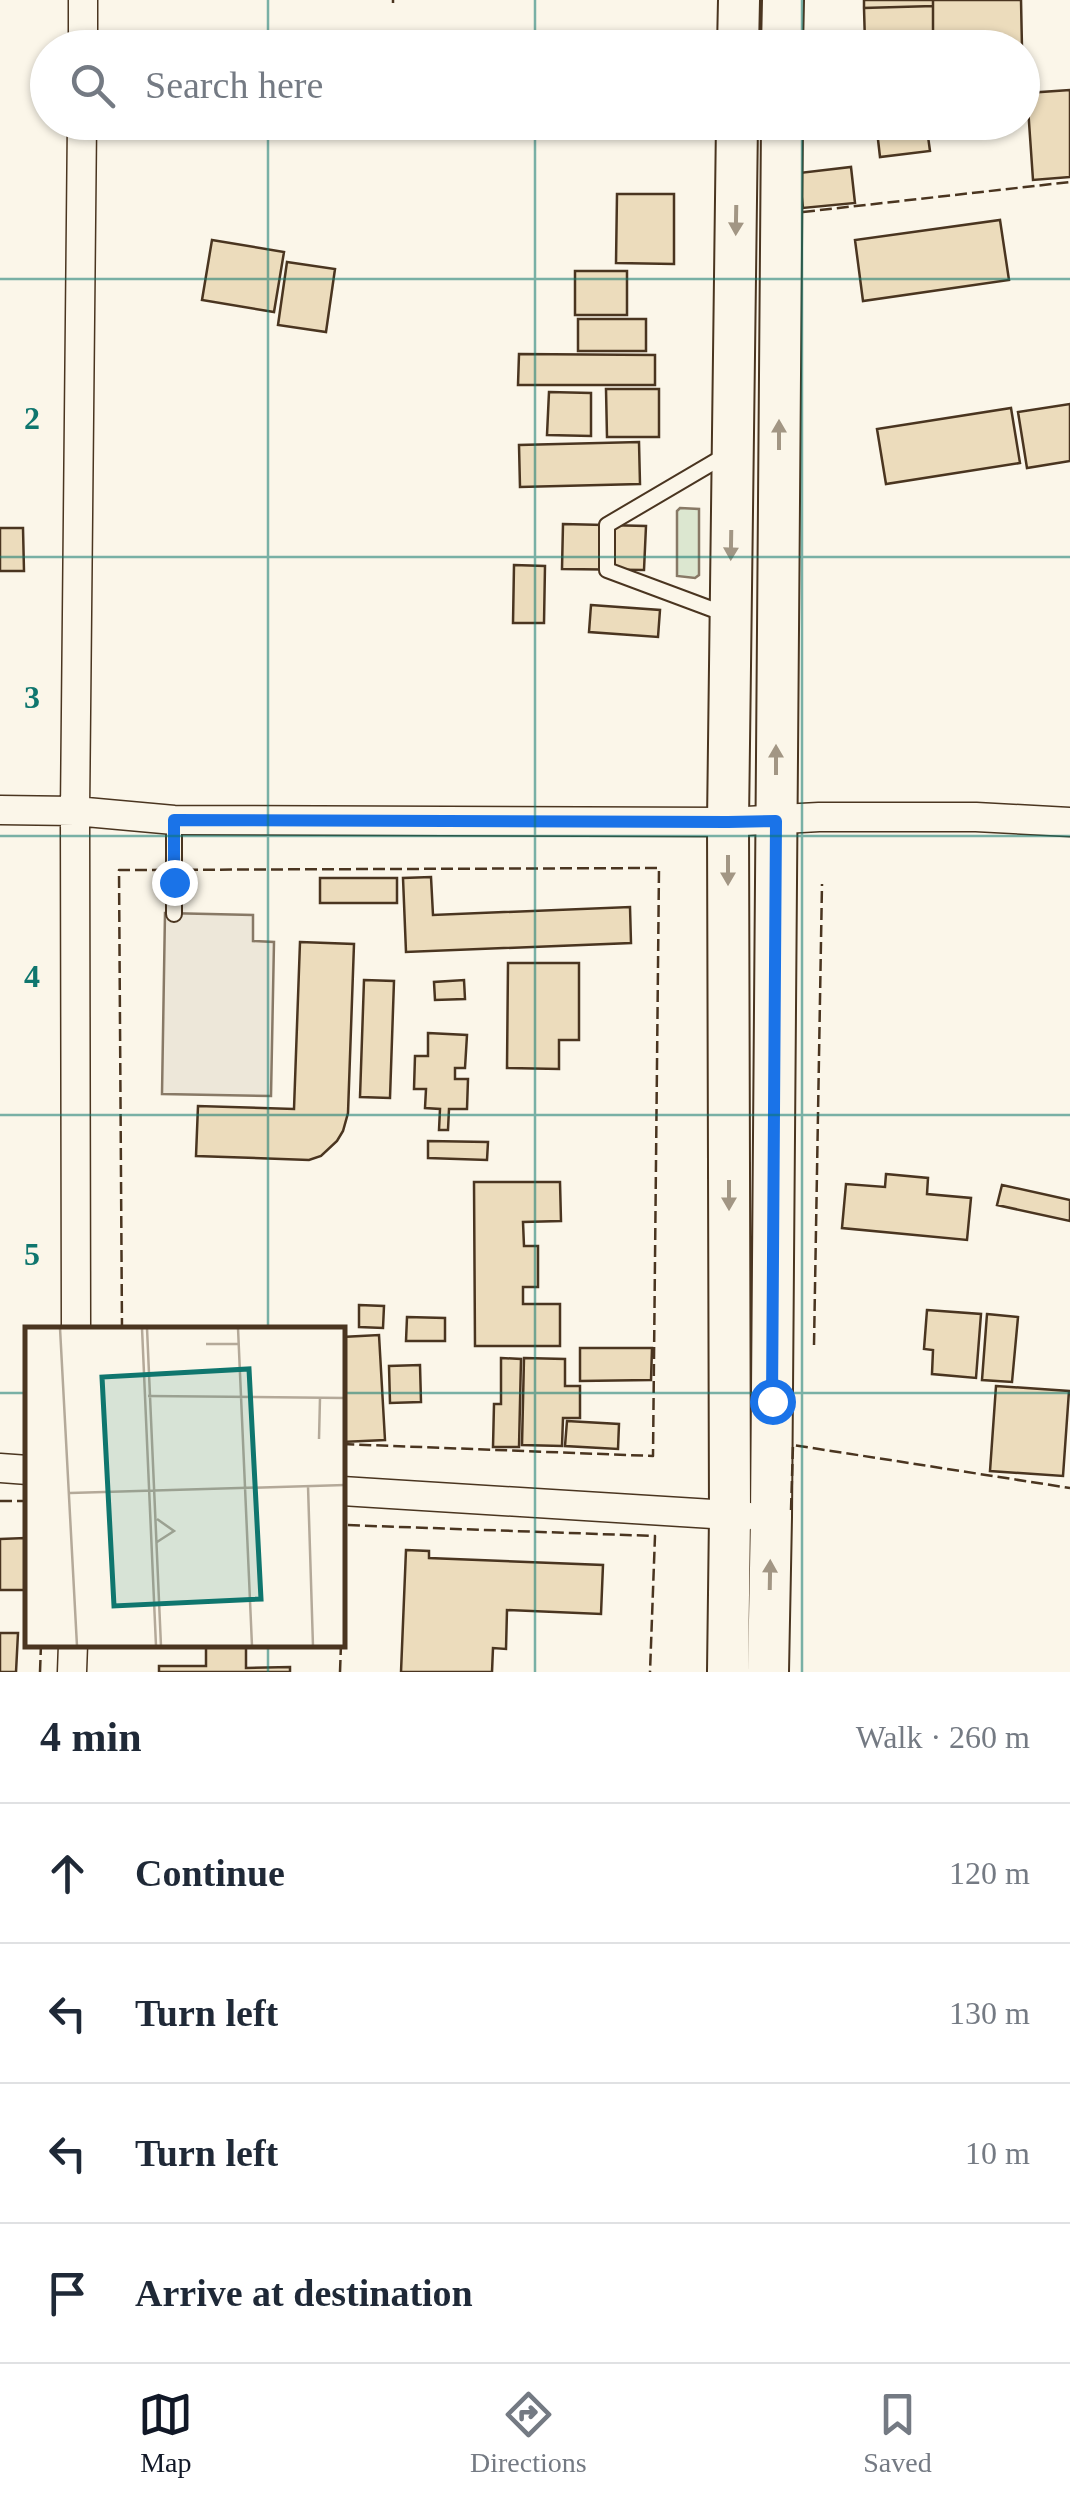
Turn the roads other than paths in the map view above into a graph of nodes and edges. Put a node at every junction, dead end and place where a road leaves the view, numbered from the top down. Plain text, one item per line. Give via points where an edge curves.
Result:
1 (83, 0) edge
2 (739, 0) edge
3 (782, 0) edge
4 (83, 30) edge
5 (738, 30) edge
6 (782, 30) edge
7 (82, 140) edge
8 (738, 140) edge
9 (782, 140) edge
10 (733, 451) junction
11 (730, 616) junction
12 (0, 810) edge
13 (75, 811) junction
14 (174, 820) junction
15 (776, 821) junction
16 (728, 822) junction
17 (1070, 822) edge
18 (174, 914) dead end
19 (76, 1327) edge
20 (0, 1468) edge
21 (25, 1470) edge
22 (345, 1491) edge
23 (730, 1516) junction
24 (772, 1517) junction
25 (728, 1672) edge
26 (768, 1672) edge

1 - 4 street
2 - 5 street
3 - 6 street
7 - 13 street
8 -> 10 street
15 -> 9 street
10 -> 11 street
10 - 11 lane via 607,525 607,570
11 - 16 street
12 - 13 street
13 - 14 street
13 - 19 street
14 - 16 street
14 - 18 lane
15 - 16 street
15 - 17 street
15 - 24 street
16 -> 23 street
20 - 21 street
22 - 23 street
23 - 24 street
23 - 25 street
26 -> 24 street

